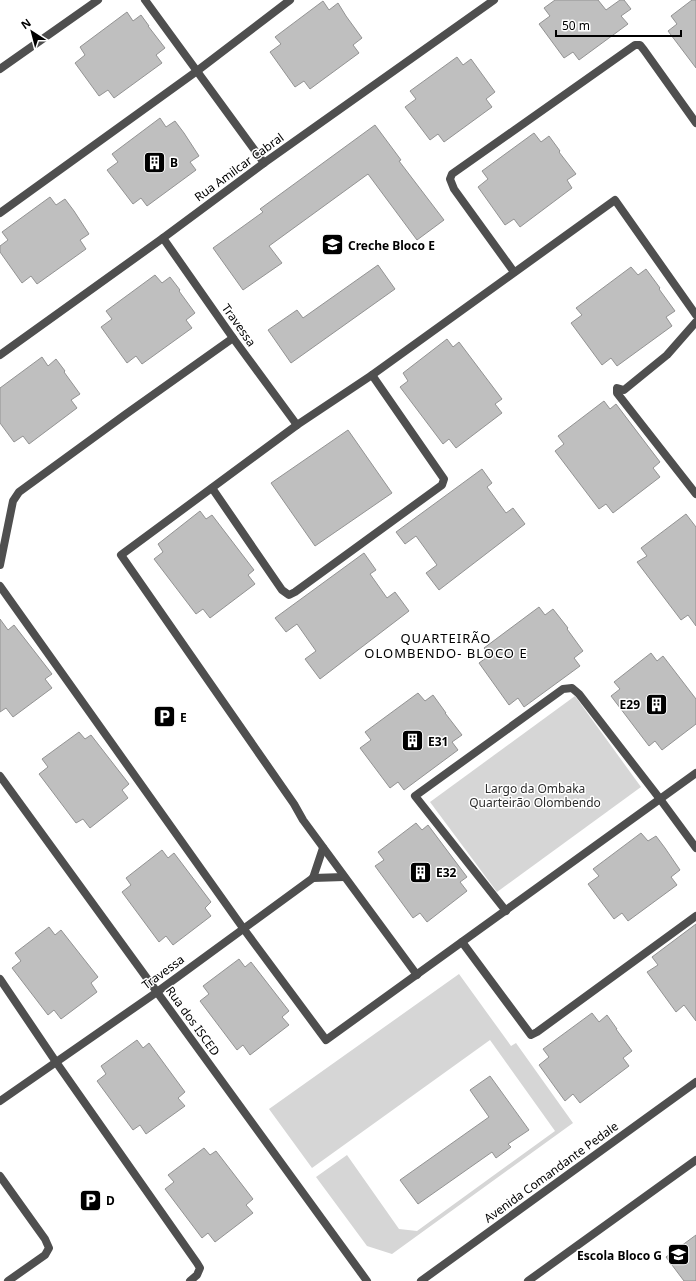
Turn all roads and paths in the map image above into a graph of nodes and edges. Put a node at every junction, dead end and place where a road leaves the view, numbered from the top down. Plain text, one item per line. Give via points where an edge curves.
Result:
1 (98, 0) edge
2 (145, 0) edge
3 (290, 0) edge
4 (494, 0) edge
5 (0, 69) edge
6 (197, 71) junction
7 (696, 123) edge
8 (264, 163) junction
9 (0, 213) edge
10 (163, 238) junction
11 (514, 272) junction
12 (696, 315) edge
13 (696, 322) edge
14 (233, 338) junction
15 (0, 355) edge
16 (372, 375) junction
17 (297, 425) junction
18 (212, 488) junction
19 (696, 494) edge
20 (0, 565) edge
21 (0, 586) edge
22 (696, 773) edge
23 (0, 776) edge
24 (660, 799) junction
25 (323, 848) junction
26 (696, 848) edge
27 (344, 877) junction
28 (313, 878) junction
29 (506, 911) junction
30 (696, 916) edge
31 (243, 928) junction
32 (462, 942) junction
33 (417, 975) junction
34 (0, 979) edge
35 (157, 992) junction
36 (56, 1062) junction
37 (696, 1082) edge
38 (0, 1101) edge
39 (696, 1160) edge
40 (0, 1176) edge
41 (8, 1281) edge
42 (190, 1281) edge
43 (366, 1281) edge
44 (421, 1281) edge
45 (528, 1281) edge

1 - 5 street
2 - 6 street
3 - 6 street
4 - 8 street, Rua Amilcar Cabral
6 - 8 street
6 - 9 street
7 - 11 street via 640,45 635,45 452,174 450,179 454,189
8 - 10 street, Rua Amilcar Cabral
10 - 14 street, Travessa
10 - 15 street, Rua Amilcar Cabral
11 - 12 street via 615,200
11 - 16 street
13 - 19 street via 667,355 624,390 617,388 617,393
14 - 17 street, Travessa
14 - 20 street via 19,492 13,501
16 - 17 street
16 - 18 street via 444,479 442,485 295,592 289,595 282,590
17 - 18 street
18 - 25 street via 121,555
21 - 31 street
22 - 24 street
23 - 35 street, Rua dos ISCED
24 - 26 street
24 - 29 street
24 - 29 street via 572,688 563,689 415,796
25 - 27 street
25 - 28 street
27 - 28 street
27 - 33 street
28 - 31 street, Travessa
29 - 32 street
30 - 32 street via 531,1035
31 - 33 street via 326,1040
31 - 35 street, Travessa
32 - 33 street
34 - 36 street
35 - 36 street, Travessa
35 - 43 street, Rua dos ISCED
36 - 38 street, Travessa
36 - 42 street via 197,1263 200,1268
37 - 44 street, Avenida Comandante Pedale
39 - 45 street
40 - 41 street via 49,1248 45,1255

